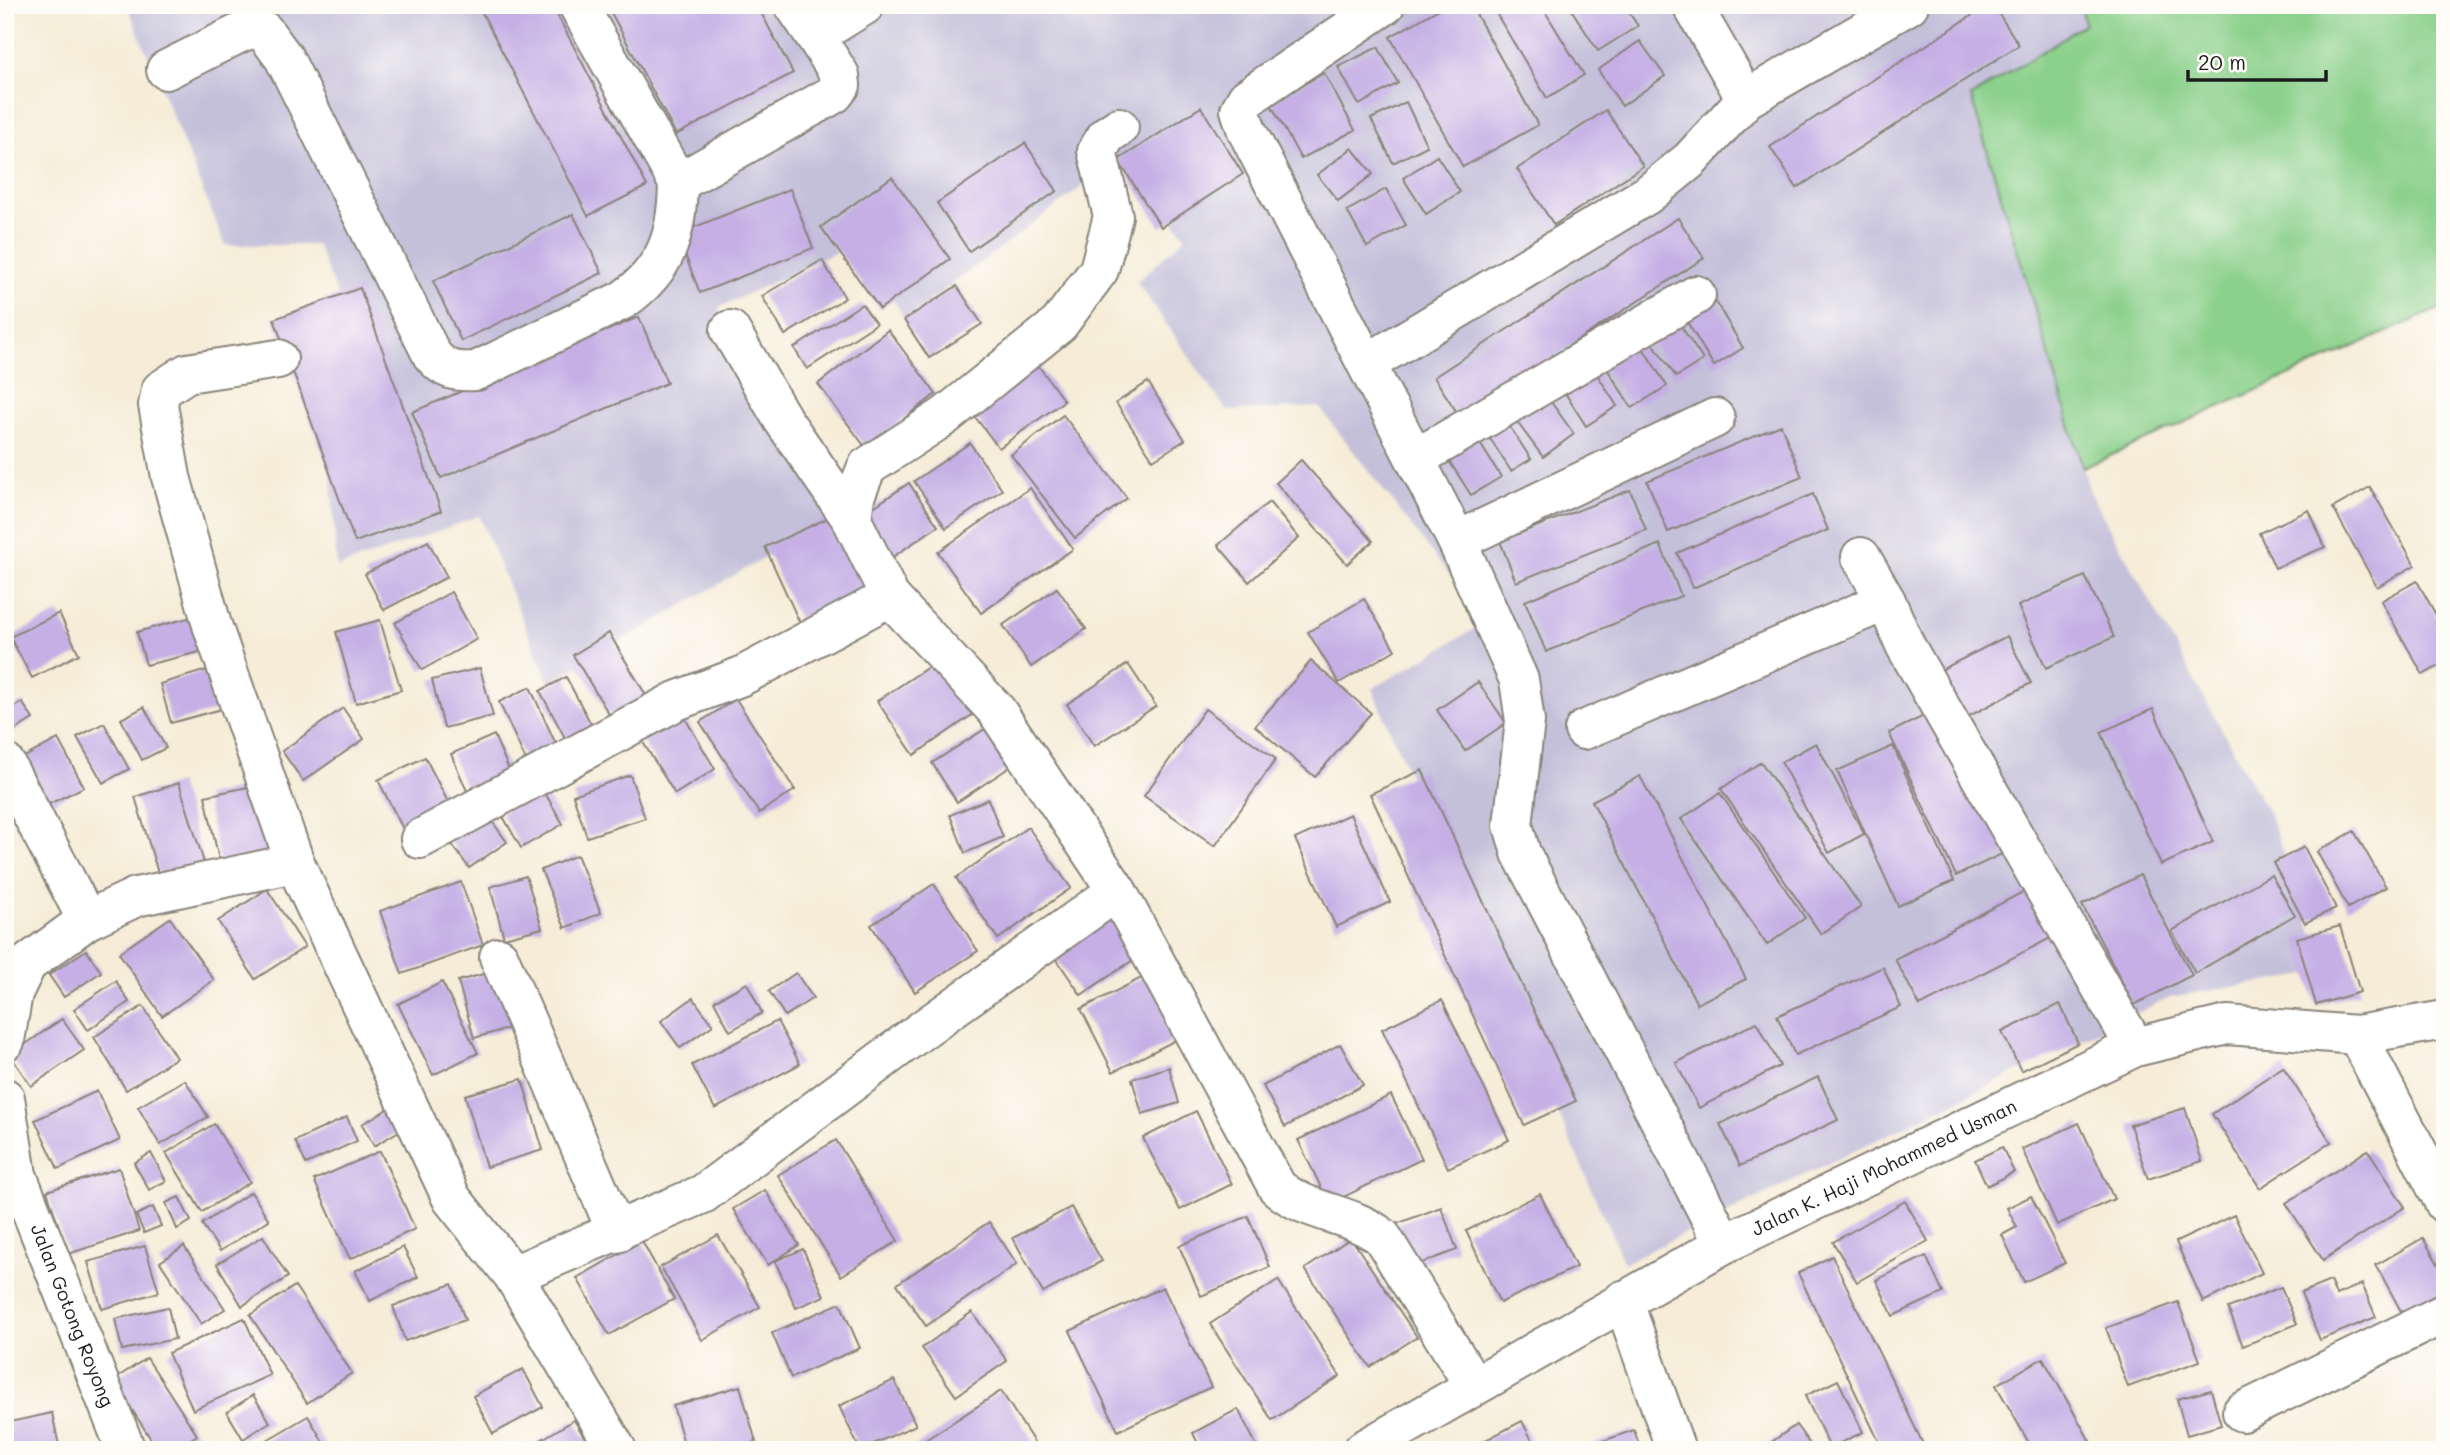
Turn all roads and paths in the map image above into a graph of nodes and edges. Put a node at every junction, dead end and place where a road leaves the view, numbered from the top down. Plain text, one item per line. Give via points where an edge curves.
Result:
1 (578, 5) edge
2 (794, 5) edge
3 (865, 5) edge
4 (1385, 5) edge
5 (1692, 5) edge
6 (1909, 5) edge
7 (815, 36) junction
8 (166, 70) dead end
9 (1746, 99) junction
10 (1119, 127) dead end
11 (678, 183) junction
12 (1696, 295) dead end
13 (730, 330) dead end
14 (278, 359) dead end
15 (1368, 363) junction
16 (1715, 418) dead end
17 (1415, 458) junction
18 (852, 520) junction
19 (1457, 541) junction
20 (1861, 557) dead end
21 (890, 597) junction
22 (1886, 601) junction
23 (1584, 730) dead end
24 (5, 763) edge
25 (420, 839) dead end
26 (295, 863) junction
27 (1117, 891) junction
28 (87, 920) junction
29 (499, 957) dead end
30 (2445, 1020) edge
31 (2357, 1035) junction
32 (5, 1041) edge
33 (2135, 1046) junction
34 (5, 1098) edge
35 (2445, 1204) edge
36 (617, 1233) junction
37 (1724, 1244) junction
38 (513, 1275) junction
39 (1623, 1300) junction
40 (2445, 1312) edge
41 (1474, 1386) junction
42 (2242, 1412) dead end
43 (126, 1450) edge
44 (617, 1450) edge
45 (1363, 1450) edge
46 (1676, 1450) edge

1 - 11 street
2 - 7 street
3 - 7 street
4 - 15 street via 1247,98 1240,110
5 - 9 street
6 - 9 street
7 - 11 street via 840,75 841,85 834,94
8 - 11 street via 242,32 264,31 272,39 432,355 442,368 455,372 475,371 640,288 655,272 677,222
9 - 15 street via 1690,160 1647,195
10 - 18 street via 1097,151 1113,216 1099,270 1059,324 945,416 867,467 855,496
12 - 17 street
13 - 18 street via 783,420
14 - 26 street via 187,373 161,390 158,405 171,477 212,625
15 - 17 street
16 - 19 street
17 - 19 street
18 - 21 street
19 - 37 street via 1519,680 1525,721 1513,825 1521,853
20 - 22 street
21 - 25 street via 742,676 676,701
21 - 27 street via 996,710
22 - 23 street
22 - 33 street via 1911,657
24 - 28 street
26 - 28 street via 136,897
26 - 38 street via 452,1199
27 - 36 street via 703,1194
27 - 41 street via 1277,1187 1293,1200 1366,1225 1381,1237
28 - 32 street via 27,964 13,993
29 - 36 street
30 - 31 street, Jalan K. Haji Mohammed Usman
31 - 33 street, Jalan K. Haji Mohammed Usman via 2227,1026
31 - 35 street
33 - 37 street, Jalan K. Haji Mohammed Usman
34 - 43 street, Jalan Gotong Royong via 17,1175
36 - 38 street
37 - 39 street, Jalan K. Haji Mohammed Usman
38 - 44 street
39 - 41 street, Jalan K. Haji Mohammed Usman
39 - 46 street
40 - 42 street
41 - 45 street, Jalan K. Haji Mohammed Usman

